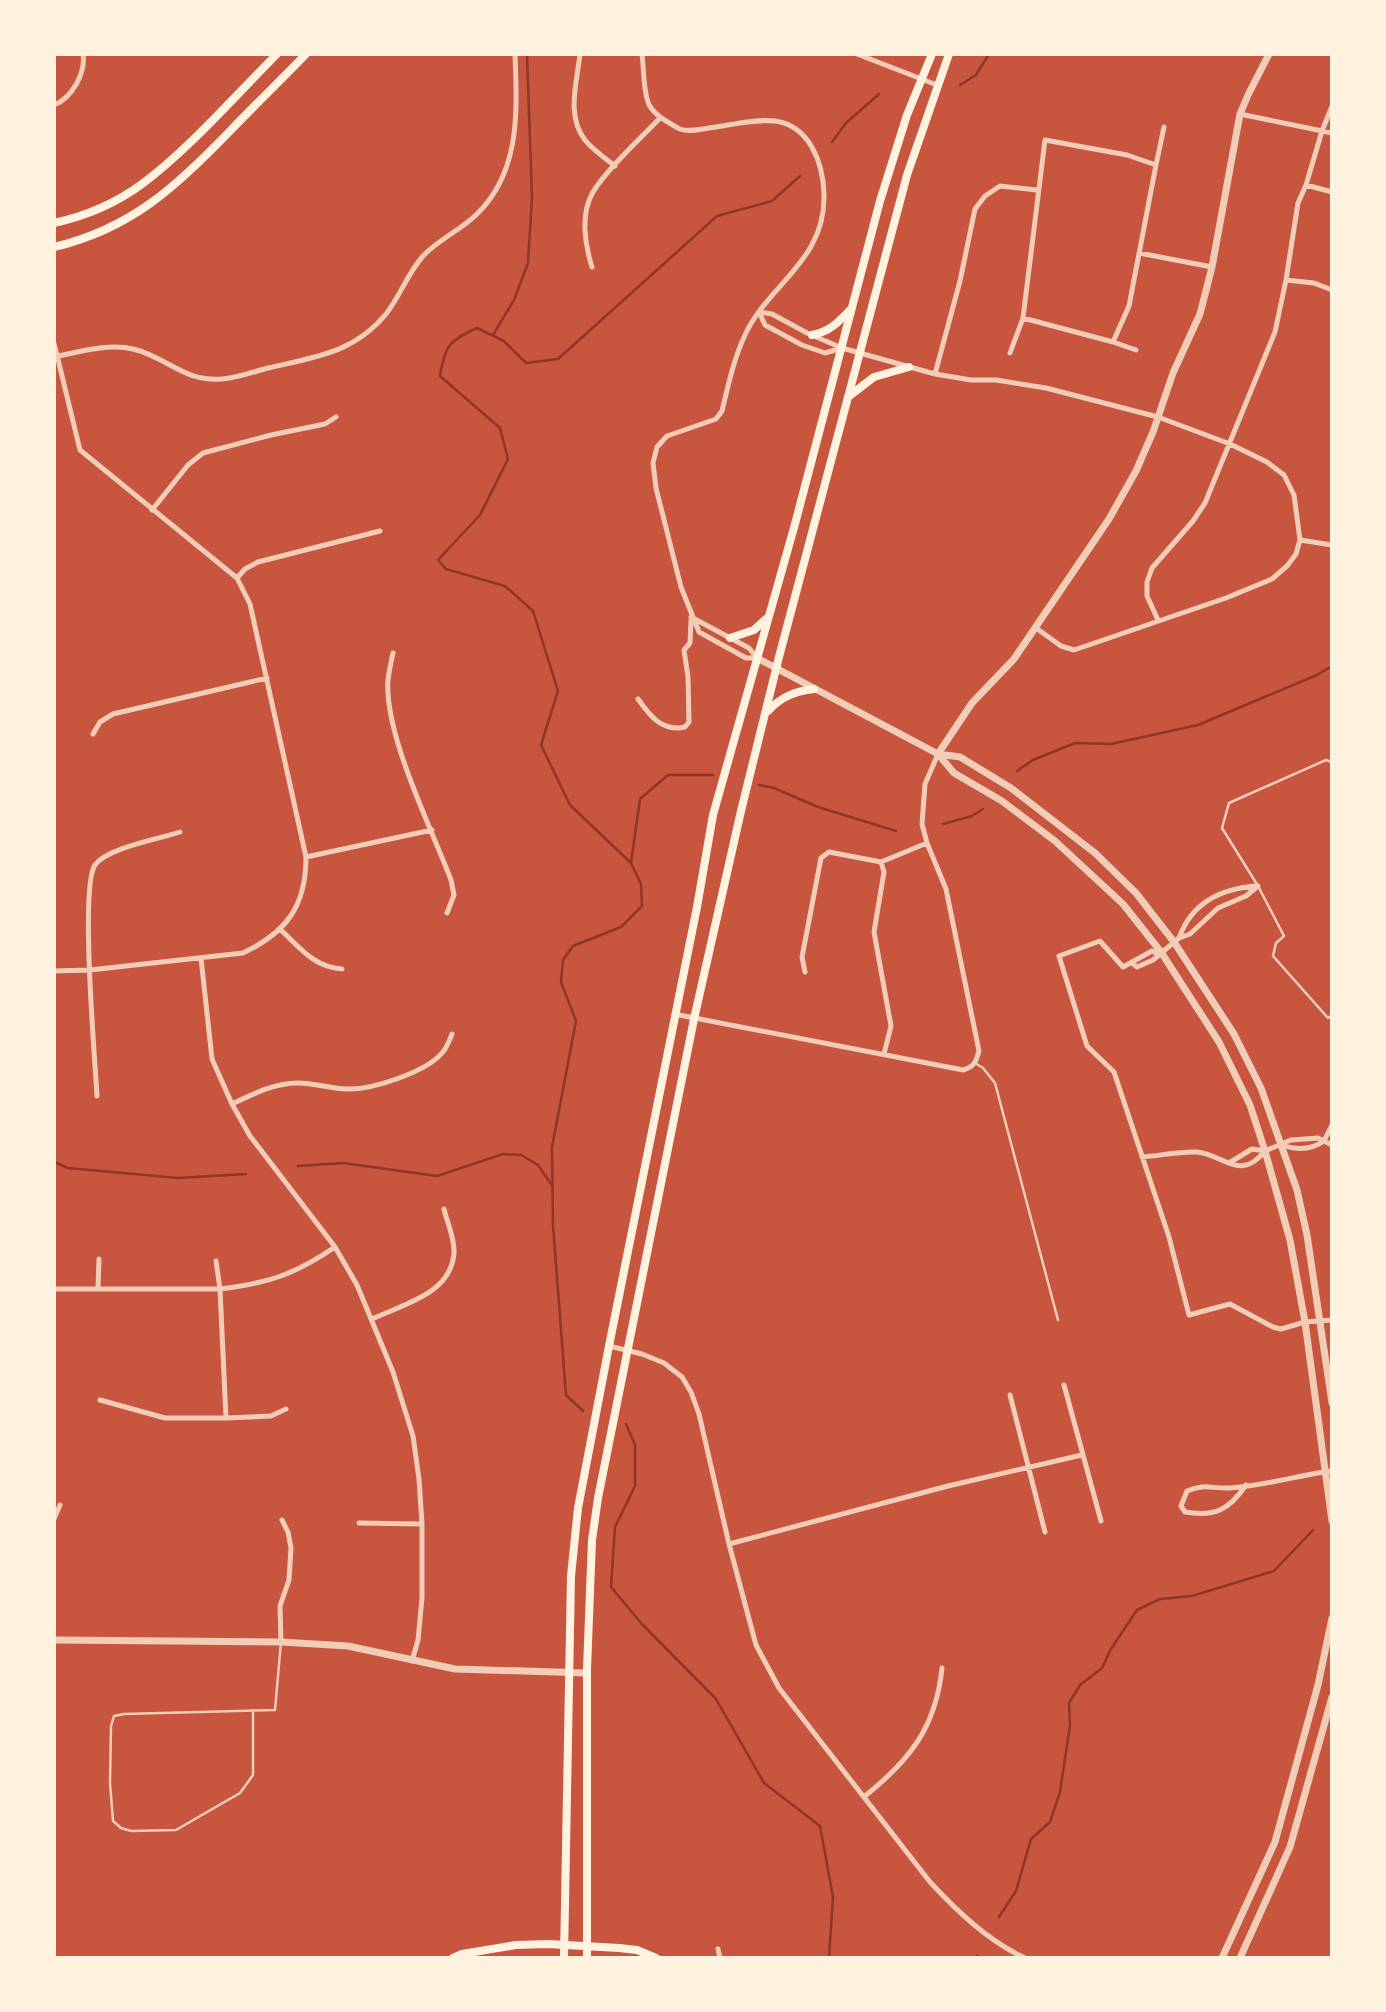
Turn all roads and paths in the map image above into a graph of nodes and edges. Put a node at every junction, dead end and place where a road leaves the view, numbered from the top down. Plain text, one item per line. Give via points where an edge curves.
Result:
1 (83, 54) edge
2 (277, 54) edge
3 (306, 54) edge
4 (515, 54) edge
5 (580, 54) edge
6 (642, 54) edge
7 (857, 54) edge
8 (932, 54) edge
9 (949, 54) edge
10 (1269, 54) edge
11 (921, 77) junction
12 (937, 85) junction
13 (54, 105) edge
14 (1332, 106) edge
15 (1240, 114) junction
16 (660, 118) junction
17 (1164, 127) dead end
18 (1322, 131) junction
19 (1332, 133) edge
20 (1156, 165) junction
21 (615, 166) junction
22 (1306, 186) junction
23 (1037, 190) junction
24 (1332, 192) edge
25 (54, 223) edge
26 (54, 247) edge
27 (1139, 253) junction
28 (592, 267) dead end
29 (1212, 267) junction
30 (1286, 280) junction
31 (1332, 290) edge
32 (853, 307) junction
33 (759, 312) junction
34 (1023, 318) junction
35 (812, 335) junction
36 (1113, 342) junction
37 (54, 343) edge
38 (842, 348) junction
39 (1136, 350) dead end
40 (1010, 353) dead end
41 (859, 354) junction
42 (56, 356) edge
43 (909, 367) junction
44 (935, 374) junction
45 (848, 397) junction
46 (336, 417) dead end
47 (1158, 417) junction
48 (1231, 444) junction
49 (152, 510) junction
50 (380, 531) dead end
51 (1300, 540) junction
52 (1332, 545) edge
53 (237, 578) junction
54 (691, 617) junction
55 (768, 617) junction
56 (1158, 620) junction
57 (1035, 628) junction
58 (730, 638) junction
59 (393, 653) dead end
60 (757, 658) junction
61 (777, 669) junction
62 (267, 678) junction
63 (814, 689) junction
64 (638, 699) dead end
65 (766, 713) junction
66 (93, 734) dead end
67 (938, 754) junction
68 (1332, 762) edge
69 (432, 830) junction
70 (180, 832) dead end
71 (927, 844) junction
72 (306, 857) junction
73 (881, 862) junction
74 (1258, 886) junction
75 (447, 913) dead end
76 (281, 930) junction
77 (1177, 940) junction
78 (1159, 953) junction
79 (201, 958) junction
80 (342, 969) dead end
81 (90, 970) junction
82 (54, 971) edge
83 (805, 972) dead end
84 (674, 1014) junction
85 (1332, 1015) edge
86 (694, 1019) junction
87 (452, 1034) dead end
88 (884, 1054) junction
89 (975, 1063) junction
90 (97, 1096) dead end
91 (232, 1104) junction
92 (1332, 1125) edge
93 (1324, 1141) junction
94 (1282, 1145) junction
95 (1332, 1145) edge
96 (1265, 1151) junction
97 (1142, 1157) junction
98 (1229, 1163) junction
99 (444, 1209) dead end
100 (335, 1247) junction
101 (99, 1259) dead end
102 (216, 1261) dead end
103 (98, 1288) junction
104 (54, 1289) edge
105 (220, 1289) junction
106 (372, 1319) junction
107 (1058, 1320) dead end
108 (1320, 1320) junction
109 (1332, 1320) edge
110 (1305, 1322) junction
111 (609, 1346) junction
112 (626, 1350) junction
113 (1064, 1385) dead end
114 (1010, 1395) dead end
115 (100, 1400) dead end
116 (1332, 1403) edge
117 (286, 1409) dead end
118 (226, 1418) junction
119 (1082, 1455) junction
120 (1029, 1467) junction
121 (1328, 1471) edge
122 (1246, 1485) junction
123 (60, 1505) dead end
124 (54, 1519) edge
125 (282, 1520) dead end
126 (1101, 1521) dead end
127 (1332, 1521) edge
128 (359, 1523) dead end
129 (422, 1524) junction
130 (1045, 1532) dead end
131 (729, 1544) junction
132 (1332, 1618) edge
133 (54, 1640) edge
134 (281, 1642) junction
135 (412, 1661) junction
136 (942, 1668) dead end
137 (569, 1671) junction
138 (587, 1673) junction
139 (1332, 1698) edge
140 (253, 1710) junction
141 (865, 1796) junction
142 (563, 1945) junction
143 (587, 1946) junction
144 (718, 1948) dead end
145 (453, 1958) edge
146 (564, 1958) edge
147 (587, 1958) edge
148 (656, 1958) edge
149 (720, 1958) edge
150 (1025, 1958) edge
151 (1222, 1958) edge
152 (1240, 1958) edge

1 - 13 street via 77,84
2 - 25 main road via 142,184 83,216
3 - 26 main road via 196,167 154,203 91,237
4 - 42 street via 513,153 500,186 476,215 423,256 367,335 328,354 225,379 193,378 131,348
5 - 21 street via 574,117 578,130
6 - 16 street via 648,103
7 - 11 street
8 - 11 main road
9 - 12 main road
10 - 15 street
11 - 12 street
11 - 32 main road via 895,152
12 - 41 main road via 907,175
14 - 18 street
15 - 18 street
15 - 29 street
16 - 21 street
16 - 33 street via 694,130 775,121 798,132 815,151 824,195 820,223 793,275
17 - 20 street
18 - 19 street
18 - 22 street
20 - 23 street via 1045,140
20 - 27 street
21 - 28 street via 592,192 586,209 585,246
22 - 24 street
22 - 30 street via 1298,203
23 - 34 street
23 - 44 street via 1000,186 975,209
27 - 29 street
27 - 36 street via 1129,306
29 - 47 street via 1200,314
30 - 31 street
30 - 48 street via 1275,332
32 - 35 main road via 838,324
32 - 38 main road
33 - 35 street
33 - 38 street via 765,325 802,345 825,353
33 - 54 street via 745,335 722,411 716,419 667,436 657,447 653,463
34 - 36 street
34 - 40 street
35 - 38 street
36 - 39 street
37 - 42 street
38 - 41 street
38 - 55 main road
41 - 43 street
41 - 45 main road
42 - 49 street via 80,450
43 - 44 street
43 - 45 main road via 874,377
44 - 47 street via 1046,387
45 - 61 main road
46 - 49 street via 325,424 203,453
47 - 48 street
47 - 57 street via 1136,471 1109,519
48 - 51 street via 1284,475 1294,495
48 - 56 street via 1205,503 1152,568 1147,596
49 - 53 street
50 - 53 street via 258,562
51 - 52 street
51 - 56 street via 1291,560 1272,579
53 - 62 street via 250,604
54 - 58 street
54 - 60 street via 699,632 746,658
54 - 64 street via 690,643 684,650 689,722 679,729 665,726
55 - 58 main road via 754,630
55 - 60 main road
56 - 57 street via 1074,650
57 - 67 street via 1014,659 972,703
58 - 60 street
59 - 69 street via 388,681 398,746
60 - 61 street
60 - 84 main road via 713,815
61 - 63 street
61 - 65 main road
62 - 66 street via 113,714 100,722
62 - 72 street
63 - 65 main road via 789,695
63 - 67 street
65 - 86 main road
67 - 71 street via 923,796
67 - 77 street via 960,757 1066,828 1136,893
67 - 78 street via 954,773 1002,801 1084,865 1124,904
68 - 74 lane via 1325,760 1228,803 1222,828
69 - 72 street
69 - 75 street via 454,895
70 - 81 street via 105,855 95,865 89,881
71 - 73 street
71 - 89 street via 946,888 979,1051
72 - 76 street via 303,891
73 - 83 street via 830,852 821,858 802,957
73 - 88 street via 884,872 874,932 891,1026
74 - 77 street via 1218,908
74 - 77 street via 1233,887 1214,897 1182,927
74 - 85 lane via 1284,936 1276,943 1273,956 1328,1018
76 - 79 street via 243,953
76 - 80 street via 314,961
77 - 78 street
77 - 94 street via 1249,1061
78 - 96 street via 1219,1042 1250,1105
78 - 97 street via 1152,951 1123,967 1100,941 1059,956 1087,1046 1114,1072
79 - 81 street
79 - 91 street via 212,1059
81 - 82 street
81 - 90 street
84 - 86 street
84 - 111 main road
86 - 88 street
86 - 112 main road
87 - 91 street via 433,1062 367,1088 283,1084
88 - 89 street via 963,1070
89 - 107 lane via 995,1083
91 - 100 street via 250,1136
92 - 93 street
93 - 94 street via 1292,1140
93 - 94 street via 1294,1150
93 - 95 street
94 - 96 street
94 - 108 street via 1307,1235
96 - 98 street via 1252,1149
96 - 98 street via 1244,1166
96 - 110 street via 1290,1240
97 - 98 street via 1198,1152
97 - 110 street via 1189,1315 1230,1304 1281,1329
99 - 106 street via 454,1251 450,1272 437,1289
100 - 105 street via 275,1280
100 - 106 street
101 - 103 street
102 - 105 street
103 - 104 street
103 - 105 street
105 - 118 street
106 - 129 street via 413,1436
108 - 109 street
108 - 110 street
108 - 116 street
110 - 121 street
111 - 112 street
111 - 137 main road via 578,1508
112 - 131 street via 664,1363 691,1391
112 - 138 main road via 592,1540
113 - 119 street
114 - 120 street
115 - 118 street via 165,1418
117 - 118 street via 271,1416
119 - 120 street
119 - 126 street
120 - 130 street
120 - 131 street
121 - 122 street
121 - 127 street
122 - 122 street via 1228,1507 1216,1512 1185,1512 1181,1506 1187,1491 1200,1485
123 - 124 street
125 - 134 street via 290,1548 289,1580 280,1606
128 - 129 street
129 - 135 street via 421,1619
131 - 141 street via 756,1644 779,1688
132 - 151 street via 1275,1842
133 - 134 street
134 - 135 street via 348,1646
134 - 140 lane via 275,1710
135 - 137 street via 455,1669
136 - 141 street via 941,1687 923,1735 891,1775
137 - 138 street
137 - 142 main road
138 - 143 main road
139 - 152 street via 1290,1847
140 - 140 lane via 253,1775 240,1793 176,1830 131,1831 113,1821 114,1717
141 - 150 street via 949,1903 998,1944
142 - 143 main road
142 - 145 main road via 516,1945
142 - 146 main road
143 - 147 main road
143 - 148 main road via 637,1950
144 - 149 street

